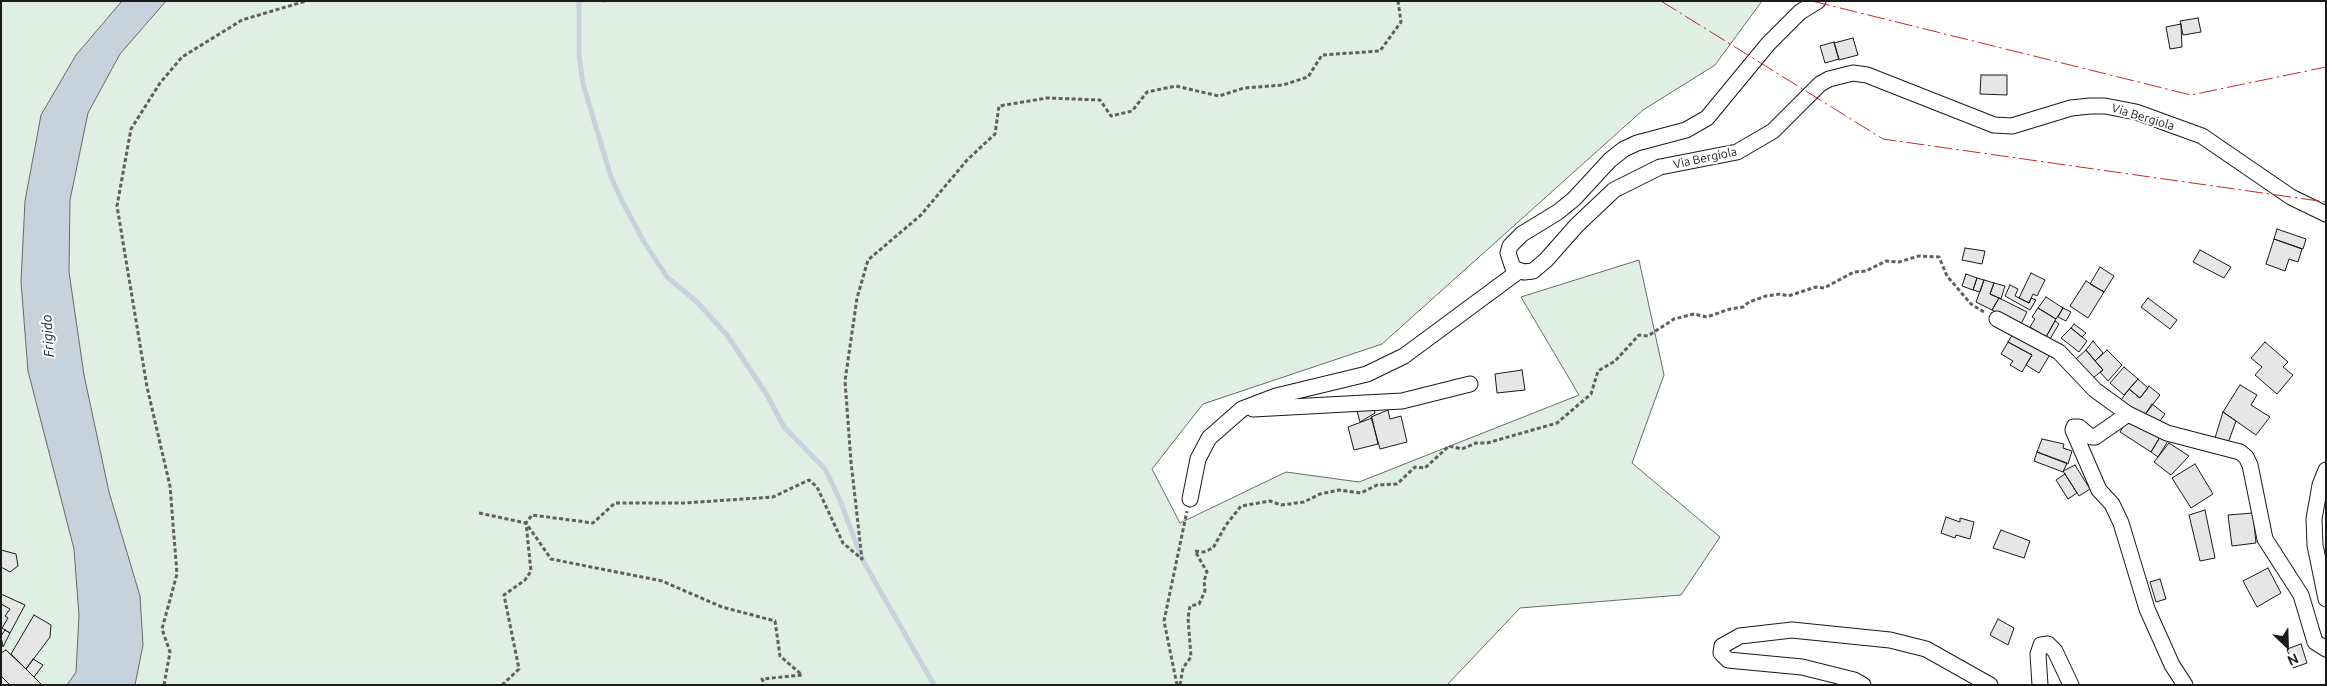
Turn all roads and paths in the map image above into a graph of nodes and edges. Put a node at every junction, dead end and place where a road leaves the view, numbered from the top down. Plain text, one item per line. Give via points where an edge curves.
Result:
1 (306, 1) edge
2 (1398, 1) edge
3 (1818, 1) edge
4 (2326, 214) edge
5 (1519, 271) junction
6 (1997, 319) joint
7 (1470, 384) dead end
8 (1242, 409) junction
9 (2128, 414) junction
10 (2326, 470) edge
11 (1190, 499) joint
12 (479, 513) dead end
13 (526, 523) junction
14 (2326, 598) edge
15 (2326, 649) edge
16 (164, 685) edge
17 (502, 685) edge
18 (765, 685) edge
19 (1178, 685) edge
20 (1863, 685) edge
21 (1990, 685) edge
22 (2040, 685) edge
23 (2071, 685) edge
24 (2185, 685) edge

1 - 16 path via 242,20 182,57 160,82 131,129 117,206 147,387 170,486 177,574 162,629 170,652
2 - 13 path via 1401,22 1380,51 1322,55 1308,77 1283,86 1244,88 1219,96 1176,86 1147,92 1132,111 1111,116 1100,100 1047,98 999,106 995,134 967,160 921,215 868,260 857,298 845,381 862,559 844,543 817,487 809,480 774,497 684,503 615,503 593,523 532,516
3 - 5 street via 1800,12 1768,44 1707,118 1686,130 1624,149 1574,199 1522,234 1510,246 1508,253 1513,268
4 - 5 street, Via Bergiola via 2291,197 2202,136 2136,112 2090,106 2071,108 2012,126 1994,125 1876,78 1853,73 1820,84 1773,131 1738,152 1660,167 1614,190 1546,260 1533,271
5 - 8 street, Via Bergiola via 1404,356 1366,374 1276,396
6 - 9 street via 2059,352 2095,390
6 - 19 path via 1971,304 1947,276 1939,258 1919,256 1898,262 1886,261 1866,271 1854,272 1824,288 1816,287 1788,296 1766,296 1707,317 1694,314 1674,319 1648,336 1639,335 1615,361 1598,371 1591,394 1557,423 1462,449 1449,446 1425,468 1415,467 1397,484 1377,485 1361,493 1339,490 1304,502 1281,505 1270,501 1240,506 1213,548 1195,551 1207,572 1205,591 1199,604 1190,606 1191,657 1183,668
7 - 8 street via 1402,401
8 - 11 street via 1209,438 1198,459
9 - 15 street via 2167,433 2240,452 2246,457 2265,539 2301,595 2315,642
9 - 24 street via 2095,437 2079,426 2073,430 2099,490 2112,504 2121,523 2148,609
10 - 14 street via 2314,519 2315,544
11 - 19 path via 1164,620
12 - 13 path
13 - 17 path via 531,571 525,580 504,595 519,669
13 - 18 path via 551,559 662,581 722,607 775,621 780,656 802,674 762,679
20 - 21 street via 1802,667 1728,660 1722,653 1722,646 1740,636 1792,630 1890,640 1926,649
22 - 23 street via 2038,654 2041,646 2048,644 2055,651

